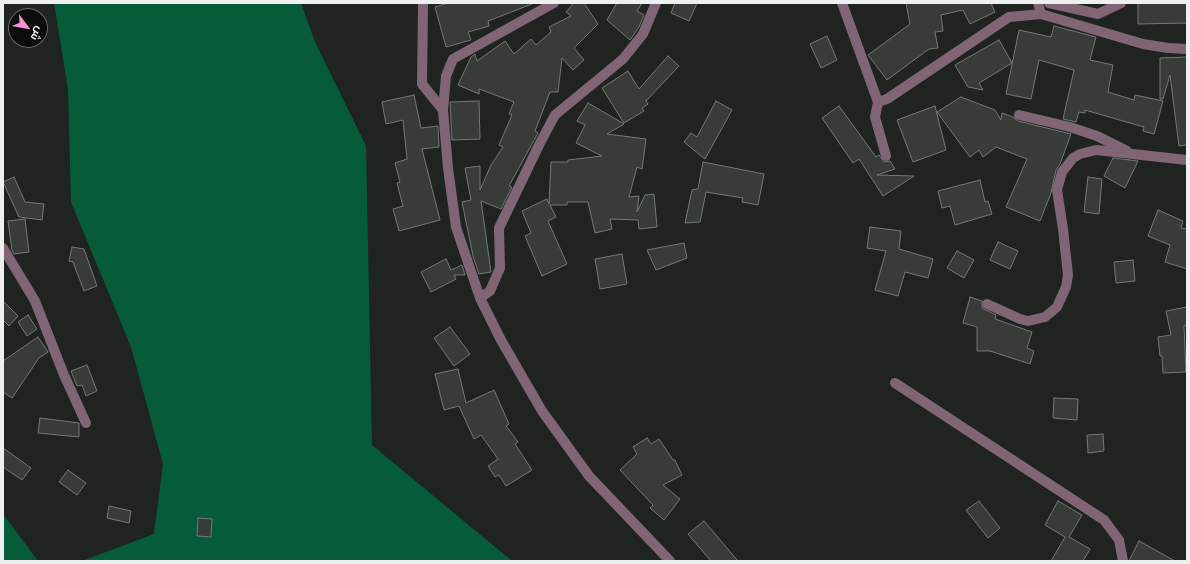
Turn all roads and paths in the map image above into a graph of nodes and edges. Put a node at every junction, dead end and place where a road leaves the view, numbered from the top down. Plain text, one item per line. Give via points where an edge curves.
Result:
1 (423, 3) edge
2 (554, 3) edge
3 (656, 3) edge
4 (842, 3) edge
5 (1038, 3) edge
6 (1049, 3) edge
7 (1121, 3) edge
8 (1041, 14) junction
9 (1187, 49) edge
10 (878, 102) junction
11 (444, 110) junction
12 (1019, 115) dead end
13 (1133, 154) junction
14 (886, 156) dead end
15 (1187, 160) edge
16 (3, 248) edge
17 (480, 298) junction
18 (987, 304) dead end
19 (895, 383) dead end
20 (86, 423) dead end
21 (670, 561) edge
22 (1123, 561) edge

1 - 11 street via 422,84
2 - 11 street via 453,59 446,76
3 - 17 street via 643,34 623,59 555,115 499,228 500,268 490,291
4 - 10 street
5 - 8 street
6 - 7 street via 1098,14
8 - 9 street via 1143,44
8 - 10 street via 1009,17 887,99
10 - 14 street via 875,117
11 - 17 street via 456,227
12 - 13 street via 1098,136
13 - 15 street
13 - 18 street via 1088,151 1073,158 1062,172 1058,181 1057,200 1068,276 1063,297 1054,310 1045,317 1028,321
16 - 20 street via 35,302
17 - 21 street via 505,346 552,424 589,476
19 - 22 street via 1104,520 1119,540

